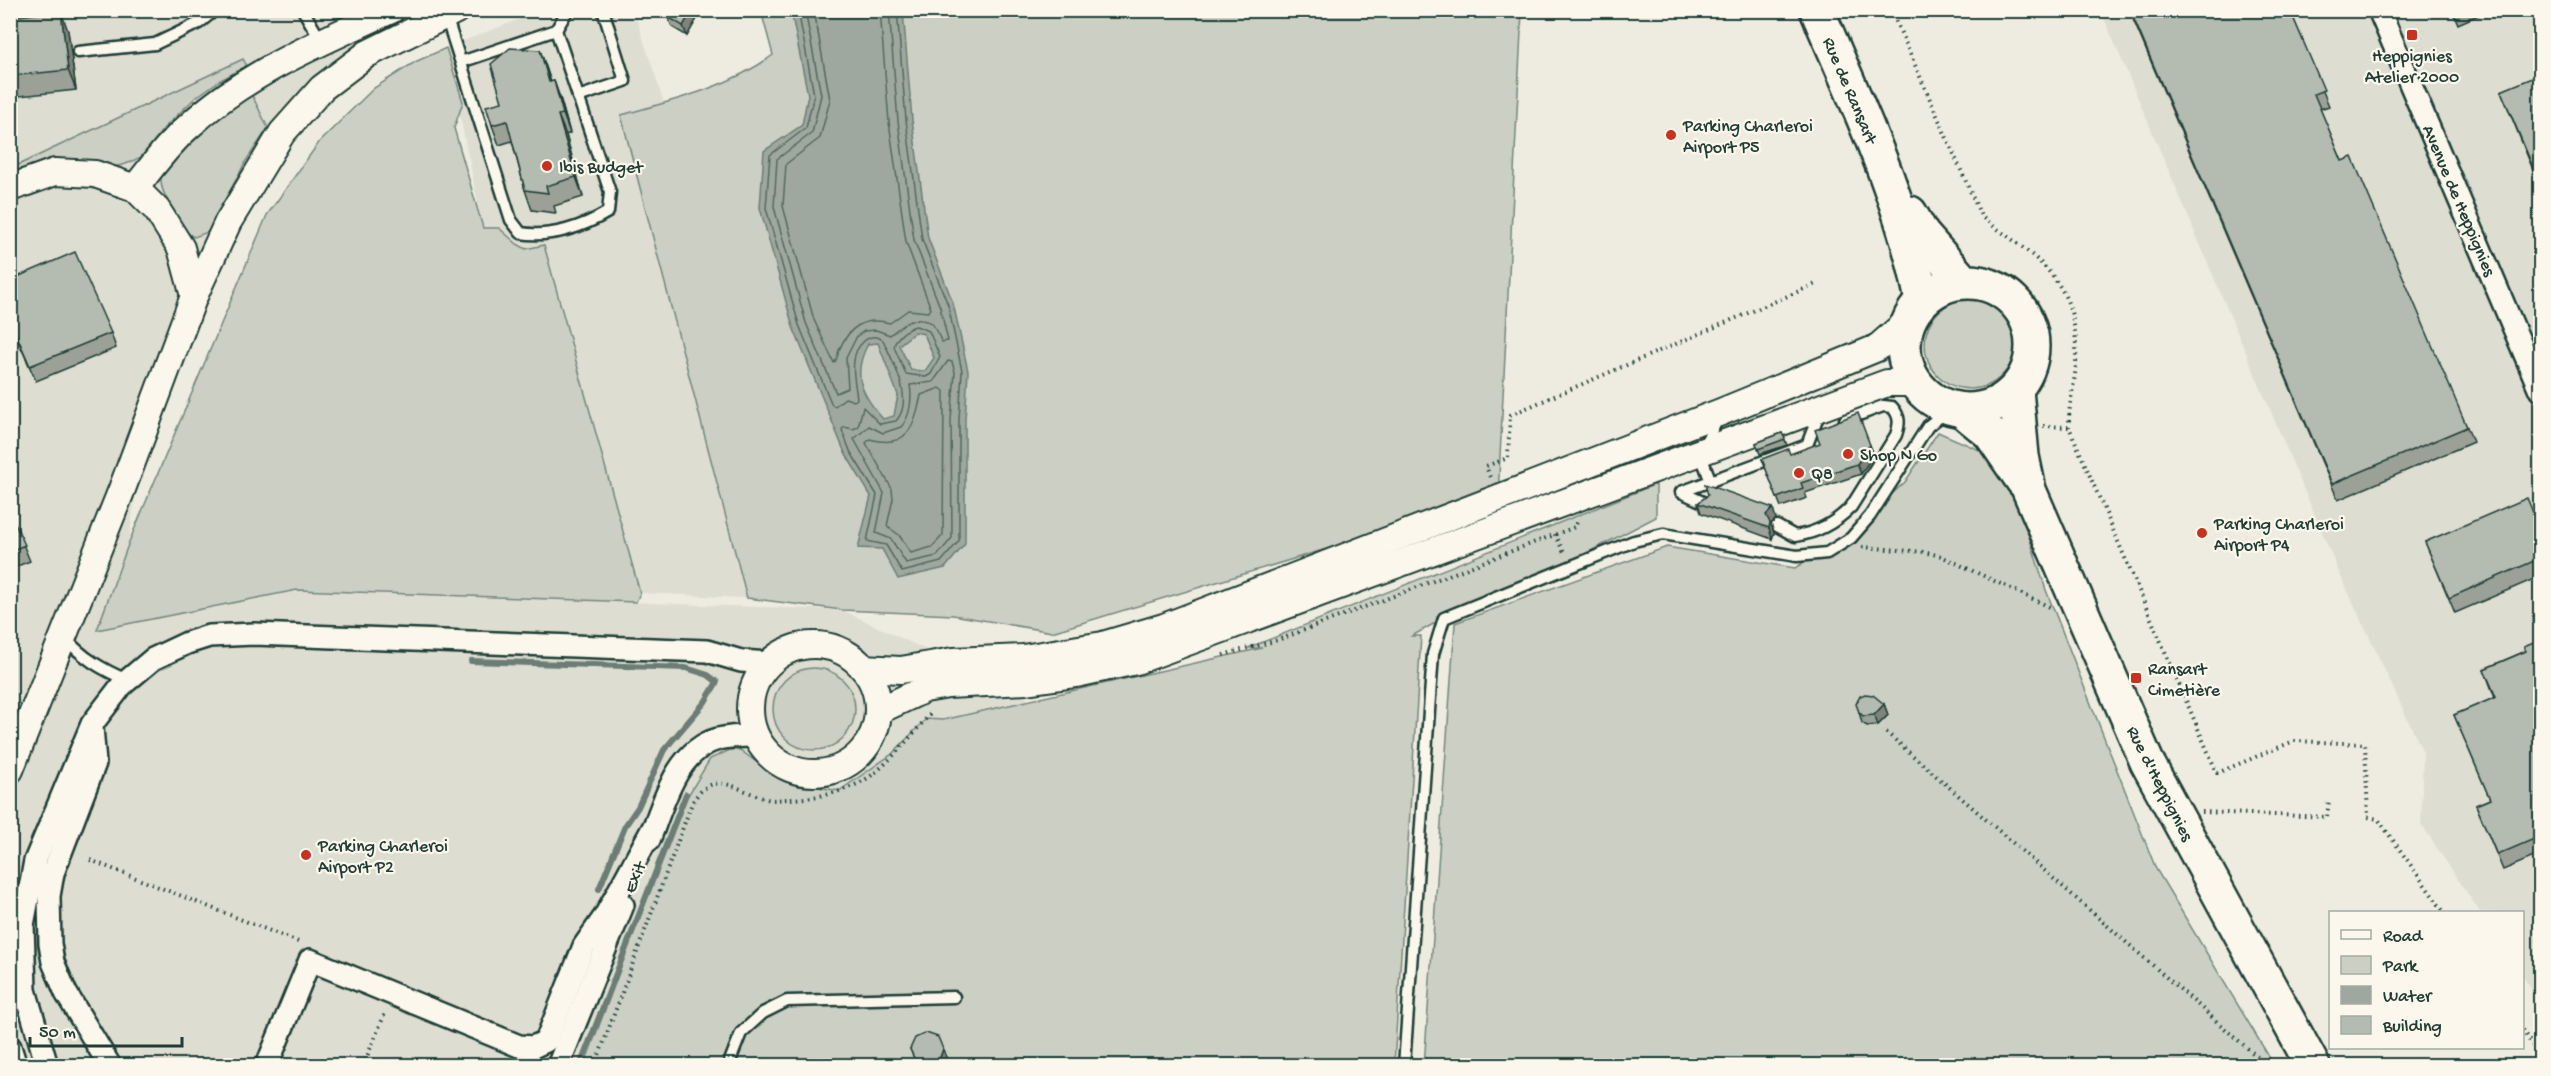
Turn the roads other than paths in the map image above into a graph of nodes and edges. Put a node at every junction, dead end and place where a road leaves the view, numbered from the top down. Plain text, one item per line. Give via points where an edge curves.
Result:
1 (215, 10) edge
2 (303, 10) edge
3 (391, 10) edge
4 (568, 10) edge
5 (603, 10) edge
6 (1817, 10) edge
7 (2379, 10) edge
8 (451, 13) edge
9 (556, 30) junction
10 (322, 42) junction
11 (78, 52) dead end
12 (461, 62) junction
13 (578, 97) junction
14 (1885, 170) junction
15 (10, 188) edge
16 (135, 188) junction
17 (1963, 281) junction
18 (194, 296) junction
19 (1916, 310) junction
20 (1916, 383) junction
21 (2016, 390) junction
22 (2541, 390) edge
23 (1821, 408) junction
24 (1957, 409) junction
25 (1721, 412) junction
26 (1811, 433) junction
27 (1700, 453) junction
28 (1711, 482) junction
29 (2029, 490) junction
30 (1705, 503) edge
31 (1777, 526) dead end
32 (63, 636) junction
33 (769, 663) junction
34 (863, 668) junction
35 (127, 680) junction
36 (878, 711) junction
37 (92, 724) junction
38 (755, 736) junction
39 (10, 770) edge
40 (654, 826) junction
41 (53, 873) junction
42 (30, 879) junction
43 (954, 997) dead end
44 (10, 1047) edge
45 (16, 1065) edge
46 (47, 1065) edge
47 (110, 1065) edge
48 (267, 1065) edge
49 (558, 1065) edge
50 (728, 1065) edge
51 (1404, 1065) edge
52 (2313, 1065) edge

1 - 11 lane via 199,23 155,44
2 - 10 lane
3 - 10 street
4 - 9 lane
5 - 13 lane via 625,81
6 - 14 main road, Rue de Ransart
7 - 22 street, Avenue de Heppignies
8 - 12 lane
8 - 18 street via 367,54 322,88 282,133 228,222
9 - 12 lane
9 - 13 lane
10 - 16 street via 252,79 205,112 174,140
12 - 13 lane via 511,220 521,233 538,236 590,222 608,212 610,192
14 - 17 main road, Rue de Ransart via 1922,234
14 - 19 main road, Rue de Ransart via 1909,243
15 - 16 street via 55,172 94,174
16 - 18 street via 157,210 181,248
17 - 19 main road via 1942,287
17 - 21 main road via 1985,284 2005,293 2021,308 2030,328 2033,350 2028,371
18 - 32 street
19 - 20 main road via 1904,340 1906,363
19 - 25 street via 1876,348
20 - 23 street via 1887,383
20 - 24 main road via 1931,399
21 - 24 main road via 1982,409
21 - 29 main road, Rue d'Heppignies via 2020,445
23 - 26 lane
23 - 27 street
24 - 29 main road, Rue d'Heppignies via 1990,433
24 - 51 lane via 1928,426 1870,516 1851,538 1827,553 1797,556 1663,534 1634,540 1444,618 1433,654
25 - 27 lane
25 - 34 street via 1164,627 1104,645 1023,658 936,663 901,670
26 - 28 lane via 1807,445
26 - 31 lane via 1883,406 1898,413 1900,424 1841,517 1823,528 1795,536
27 - 28 lane
27 - 36 street via 1136,661 1026,681 925,689
28 - 30 lane via 1681,492
29 - 52 main road, Rue d'Heppignies via 2147,762
32 - 35 lane via 102,670
32 - 39 street
33 - 34 street via 795,648 824,646 852,658
33 - 35 street via 741,661 707,651 254,634 209,636 187,643 153,659
33 - 38 street via 750,698
34 - 36 street via 872,681
35 - 37 street
36 - 38 street via 875,728 862,751 842,767 826,772 792,770 764,751
37 - 41 street via 95,763
37 - 42 street
38 - 40 street, Exit via 715,740 694,752 673,783
40 - 48 street via 605,916 584,946 546,1041 533,1047 519,1046 308,953
40 - 49 street, Exit
41 - 42 street
41 - 47 street via 49,897 53,962 66,993
42 - 46 street via 23,925 25,990
43 - 50 lane via 787,1001 763,1013 741,1033
44 - 45 street

